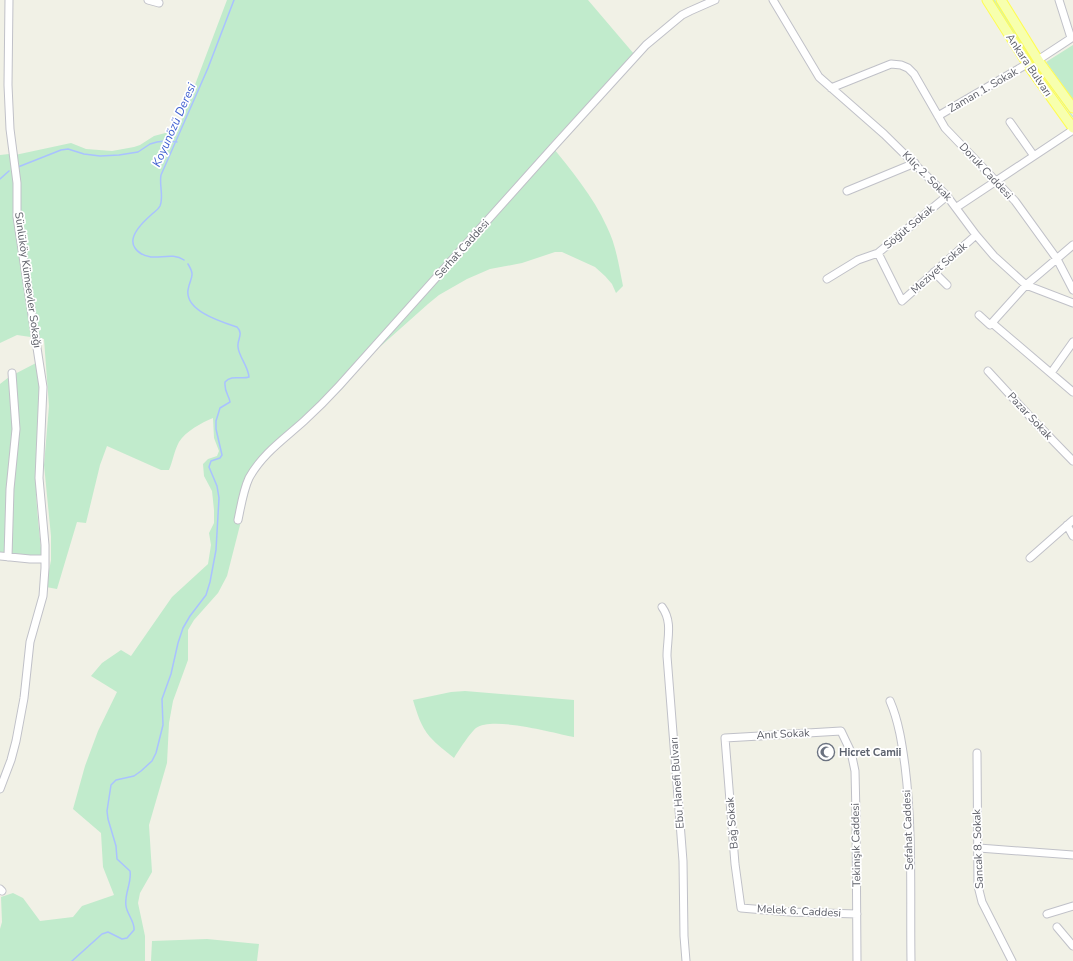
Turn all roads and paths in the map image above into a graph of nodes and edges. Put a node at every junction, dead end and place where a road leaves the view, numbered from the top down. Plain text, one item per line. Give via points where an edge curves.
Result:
1 (9, 0) edge
2 (148, 0) edge
3 (715, 0) edge
4 (773, 0) edge
5 (987, 0) edge
6 (1001, 0) edge
7 (1059, 0) edge
8 (159, 3) dead end
9 (1072, 38) edge
10 (1038, 60) junction
11 (1028, 64) junction
12 (831, 88) junction
13 (1073, 108) edge
14 (938, 116) junction
15 (1010, 122) dead end
16 (1073, 128) edge
17 (1034, 156) junction
18 (915, 163) junction
19 (996, 181) junction
20 (847, 191) dead end
21 (947, 196) junction
22 (957, 207) junction
23 (976, 235) junction
24 (1073, 245) edge
25 (878, 253) junction
26 (1057, 259) junction
27 (934, 272) junction
28 (827, 279) dead end
29 (947, 285) dead end
30 (1026, 285) junction
31 (1073, 290) edge
32 (1073, 303) edge
33 (979, 315) dead end
34 (991, 324) junction
35 (1073, 342) edge
36 (988, 371) dead end
37 (12, 373) dead end
38 (1052, 373) junction
39 (1073, 392) edge
40 (1073, 461) edge
41 (238, 520) dead end
42 (1073, 520) edge
43 (1067, 525) junction
44 (1073, 536) edge
45 (4, 557) edge
46 (1030, 558) dead end
47 (45, 559) junction
48 (662, 607) dead end
49 (890, 701) dead end
50 (841, 731) joint
51 (725, 738) joint
52 (977, 753) dead end
53 (0, 789) edge
54 (979, 848) junction
55 (1073, 855) edge
56 (1073, 906) edge
57 (741, 908) joint
58 (857, 914) junction
59 (1047, 914) dead end
60 (1057, 927) dead end
61 (1073, 946) edge
62 (686, 961) edge
63 (857, 961) edge
64 (911, 961) edge
65 (1012, 961) edge

1 - 47 street, Sünlüköy Kümeevler Sokağı via 8,85 10,129 17,183 17,217 43,387 39,478
2 - 8 street
3 - 41 street, Serhat Caddesi via 682,16 646,45 339,386 267,453 248,480
4 - 12 street, Kılıç 2. Sokak via 819,77
5 - 11 main road, Ankara Bulvarı
6 - 10 main road, Ankara Bulvarı
7 - 9 street
9 - 10 street
10 - 13 main road, Ankara Bulvarı
11 - 14 street, Zaman 1. Sokak
11 - 16 main road, Ankara Bulvarı
12 - 14 street, Doruk Caddesi via 891,64 901,65 914,74
12 - 18 street, Kılıç 2. Sokak
14 - 19 street, Doruk Caddesi via 945,128
15 - 17 street
16 - 17 street
17 - 19 street
18 - 20 street
18 - 21 street, Kılıç 2. Sokak
19 - 22 street
19 - 26 street, Doruk Caddesi via 1015,201
21 - 22 street, Kılıç 2. Sokak
21 - 25 street, Söğüt Sokak
22 - 23 street, Kılıç 2. Sokak
23 - 27 street, Meziyet Sokak
23 - 30 street, Kılıç 2. Sokak via 994,256
24 - 26 street
25 - 27 street, Meziyet Sokak via 902,301
25 - 28 street, Söğüt Sokak via 858,260
26 - 30 street
26 - 31 street, Doruk Caddesi
27 - 29 street
30 - 32 street, Kılıç 2. Sokak
30 - 34 street
33 - 34 street
34 - 38 street
35 - 38 street
36 - 40 street, Pazar Sokak
37 - 45 street via 16,434
38 - 39 street
42 - 43 street
43 - 44 street
43 - 46 street
45 - 47 street
47 - 53 street, Sünlüköy Kümeevler Sokağı via 44,586 30,642 20,724
48 - 62 street, Ebu Hanefi Bulvarı via 669,627 667,656 682,861
49 - 64 street, Sefahat Caddesi via 900,734 909,808
50 - 51 street, Anıt Sokak
50 - 58 street, Tekinışık Caddesi via 851,752 855,771
51 - 57 street, Bağ Sokak
52 - 54 street, Sancak 8. Sokak via 976,816
54 - 55 street
54 - 65 street, Sancak 8. Sokak via 978,886 982,902
56 - 59 street
57 - 58 street, Melek 6. Caddesi
58 - 63 street, Tekinışık Caddesi
60 - 61 street

